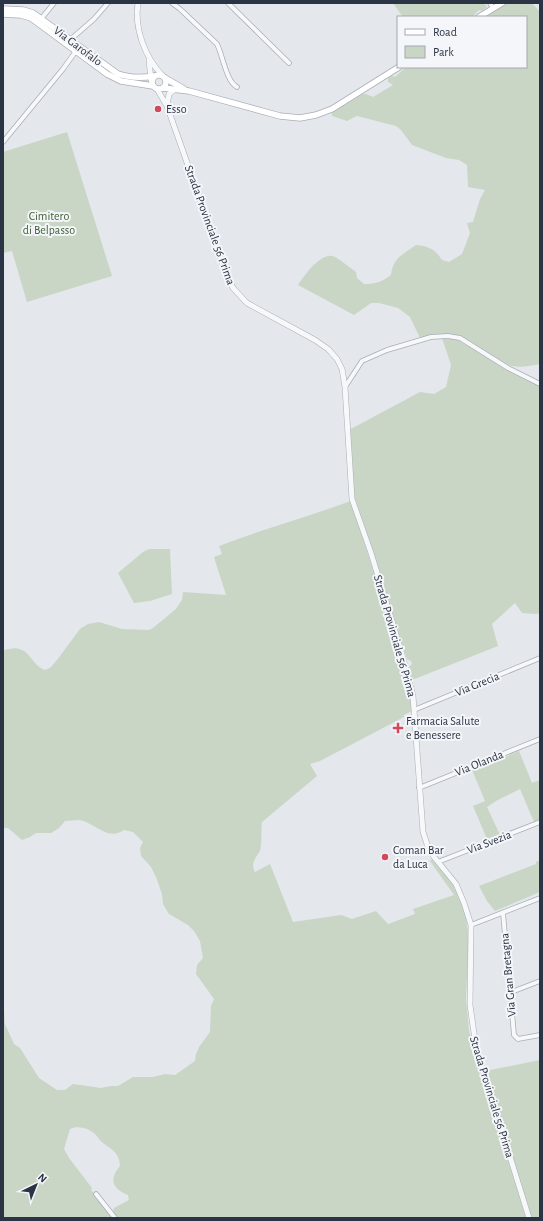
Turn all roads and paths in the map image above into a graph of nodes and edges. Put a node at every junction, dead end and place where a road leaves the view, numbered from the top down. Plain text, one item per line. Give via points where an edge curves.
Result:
1 (54, 3) edge
2 (108, 3) edge
3 (172, 3) edge
4 (228, 3) edge
5 (502, 3) edge
6 (136, 4) edge
7 (491, 6) edge
8 (3, 9) edge
9 (3, 14) edge
10 (480, 16) edge
11 (41, 19) junction
12 (70, 40) junction
13 (76, 51) junction
14 (148, 55) junction
15 (289, 63) dead end
16 (150, 68) junction
17 (397, 68) edge
18 (142, 78) junction
19 (165, 78) junction
20 (155, 83) junction
21 (237, 87) dead end
22 (171, 91) junction
23 (189, 91) junction
24 (167, 106) junction
25 (3, 142) edge
26 (540, 384) edge
27 (345, 387) junction
28 (540, 658) edge
29 (414, 710) junction
30 (540, 739) edge
31 (419, 788) junction
32 (540, 822) edge
33 (438, 862) junction
34 (540, 898) edge
35 (503, 913) junction
36 (471, 925) junction
37 (540, 981) edge
38 (509, 993) junction
39 (540, 1035) edge
40 (96, 1194) dead end
41 (115, 1218) edge
42 (529, 1218) edge

1 - 11 street
2 - 12 street
3 - 21 street via 217,44 230,80
4 - 15 street
5 - 7 main road
6 - 14 street via 138,27
7 - 10 main road
8 - 11 main road, Via Garofalo via 28,11
9 - 13 main road, Via Garofalo via 27,16
11 - 12 main road, Via Garofalo
12 - 18 main road, Via Garofalo via 114,73
13 - 20 main road, Via Garofalo via 116,79
13 - 25 street
14 - 16 street
14 - 19 street
16 - 18 street
16 - 20 street
17 - 23 main road via 332,109 308,117 280,116
18 - 20 main road, Via Garofalo
19 - 20 main road via 158,74
19 - 20 main road via 165,86
19 - 22 street
19 - 23 main road
20 - 22 main road
20 - 24 street, Strada Provinciale 56 Prima
22 - 23 main road
22 - 24 street
24 - 27 street, Strada Provinciale 56 Prima via 233,288 247,303 323,345 337,359 342,369
26 - 27 street via 508,368 460,338 448,336 431,337 387,350 362,361
27 - 29 street, Strada Provinciale 56 Prima via 352,499 401,651 413,696
28 - 29 street, Via Grecia
29 - 31 street, Strada Provinciale 56 Prima
30 - 31 street, Via Olanda
31 - 33 street, Strada Provinciale 56 Prima via 423,832 430,851
32 - 33 street, Via Svezia
33 - 36 street, Strada Provinciale 56 Prima via 456,884
34 - 35 street
35 - 36 street
35 - 38 street, Via Gran Bretagna
36 - 42 street, Strada Provinciale 56 Prima via 470,1005 476,1047
37 - 38 street
38 - 39 street, Via Gran Bretagna via 514,1035 518,1039
40 - 41 street

